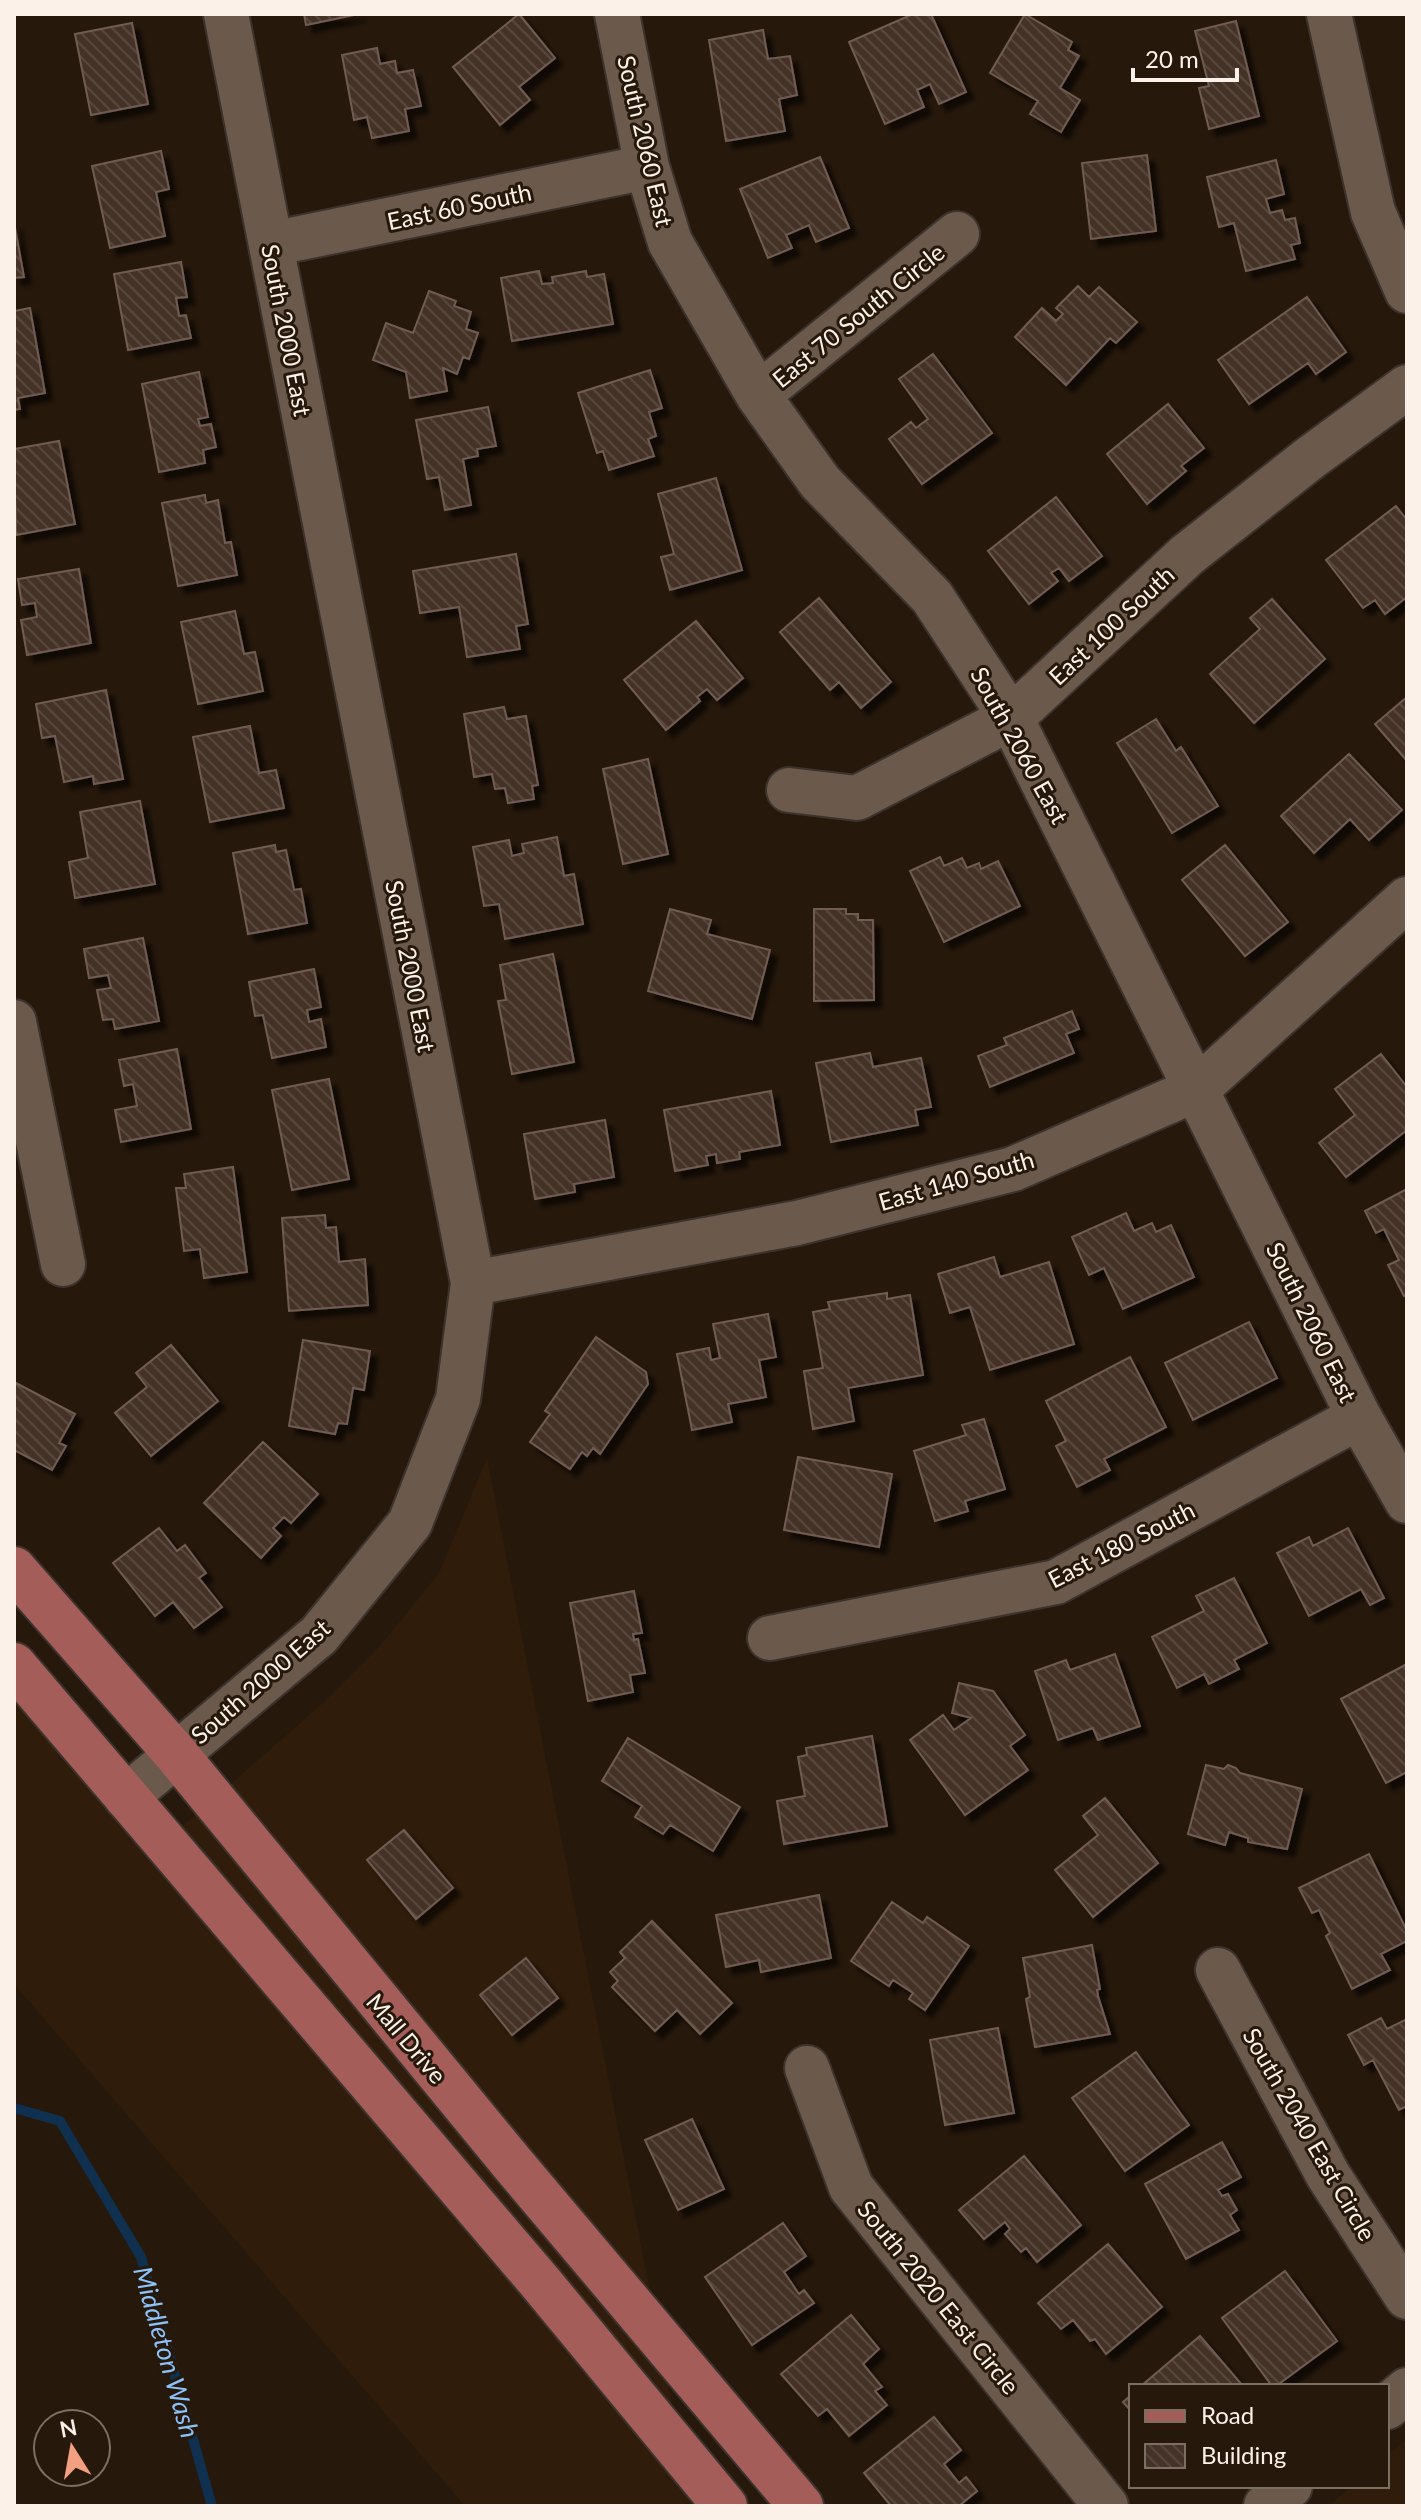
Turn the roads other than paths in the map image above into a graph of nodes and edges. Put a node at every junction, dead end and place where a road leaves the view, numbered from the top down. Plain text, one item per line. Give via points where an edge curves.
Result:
1 (226, 14) edge
2 (617, 14) edge
3 (1329, 14) edge
4 (647, 167) junction
5 (957, 234) dead end
6 (271, 244) junction
7 (1407, 291) edge
8 (1407, 387) edge
9 (758, 395) junction
10 (1011, 718) junction
11 (789, 790) dead end
12 (1407, 899) edge
13 (14, 1022) edge
14 (1197, 1089) junction
15 (63, 1264) dead end
16 (473, 1283) junction
17 (1359, 1417) junction
18 (1407, 1501) edge
19 (14, 1569) edge
20 (770, 1638) dead end
21 (14, 1665) edge
22 (176, 1754) junction
23 (126, 1797) junction
24 (1218, 1970) dead end
25 (807, 2068) dead end
26 (1407, 2297) edge
27 (1407, 2390) edge
28 (1389, 2405) edge
29 (1288, 2488) edge
30 (725, 2506) edge
31 (801, 2506) edge
32 (1106, 2506) edge
33 (1266, 2506) edge

1 - 6 street, South 2000 East
2 - 4 street, South 2060 East
3 - 7 street via 1373,212
4 - 6 street, East 60 South
4 - 9 street, South 2060 East via 670,242
5 - 9 street, East 70 South Circle
6 - 16 street, South 2000 East
8 - 10 street, East 100 South via 1187,555
9 - 10 street, South 2060 East via 820,482 932,597
10 - 11 street, East 100 South via 857,798
10 - 14 street, South 2060 East
12 - 14 street, East 140 South
13 - 15 street
14 - 16 street, East 140 South via 1013,1169 797,1223
14 - 17 street, South 2060 East
16 - 22 street, South 2000 East via 458,1399 410,1523 319,1635
17 - 18 street, South 2060 East
17 - 20 street, East 180 South via 1056,1582
19 - 22 main road, Mall Drive
21 - 23 main road
22 - 23 street, South 2000 East
22 - 31 main road, Mall Drive
23 - 30 main road
24 - 26 street, South 2040 East Circle via 1328,2175
25 - 32 street, South 2020 East Circle via 851,2187
27 - 28 street
29 - 33 street

